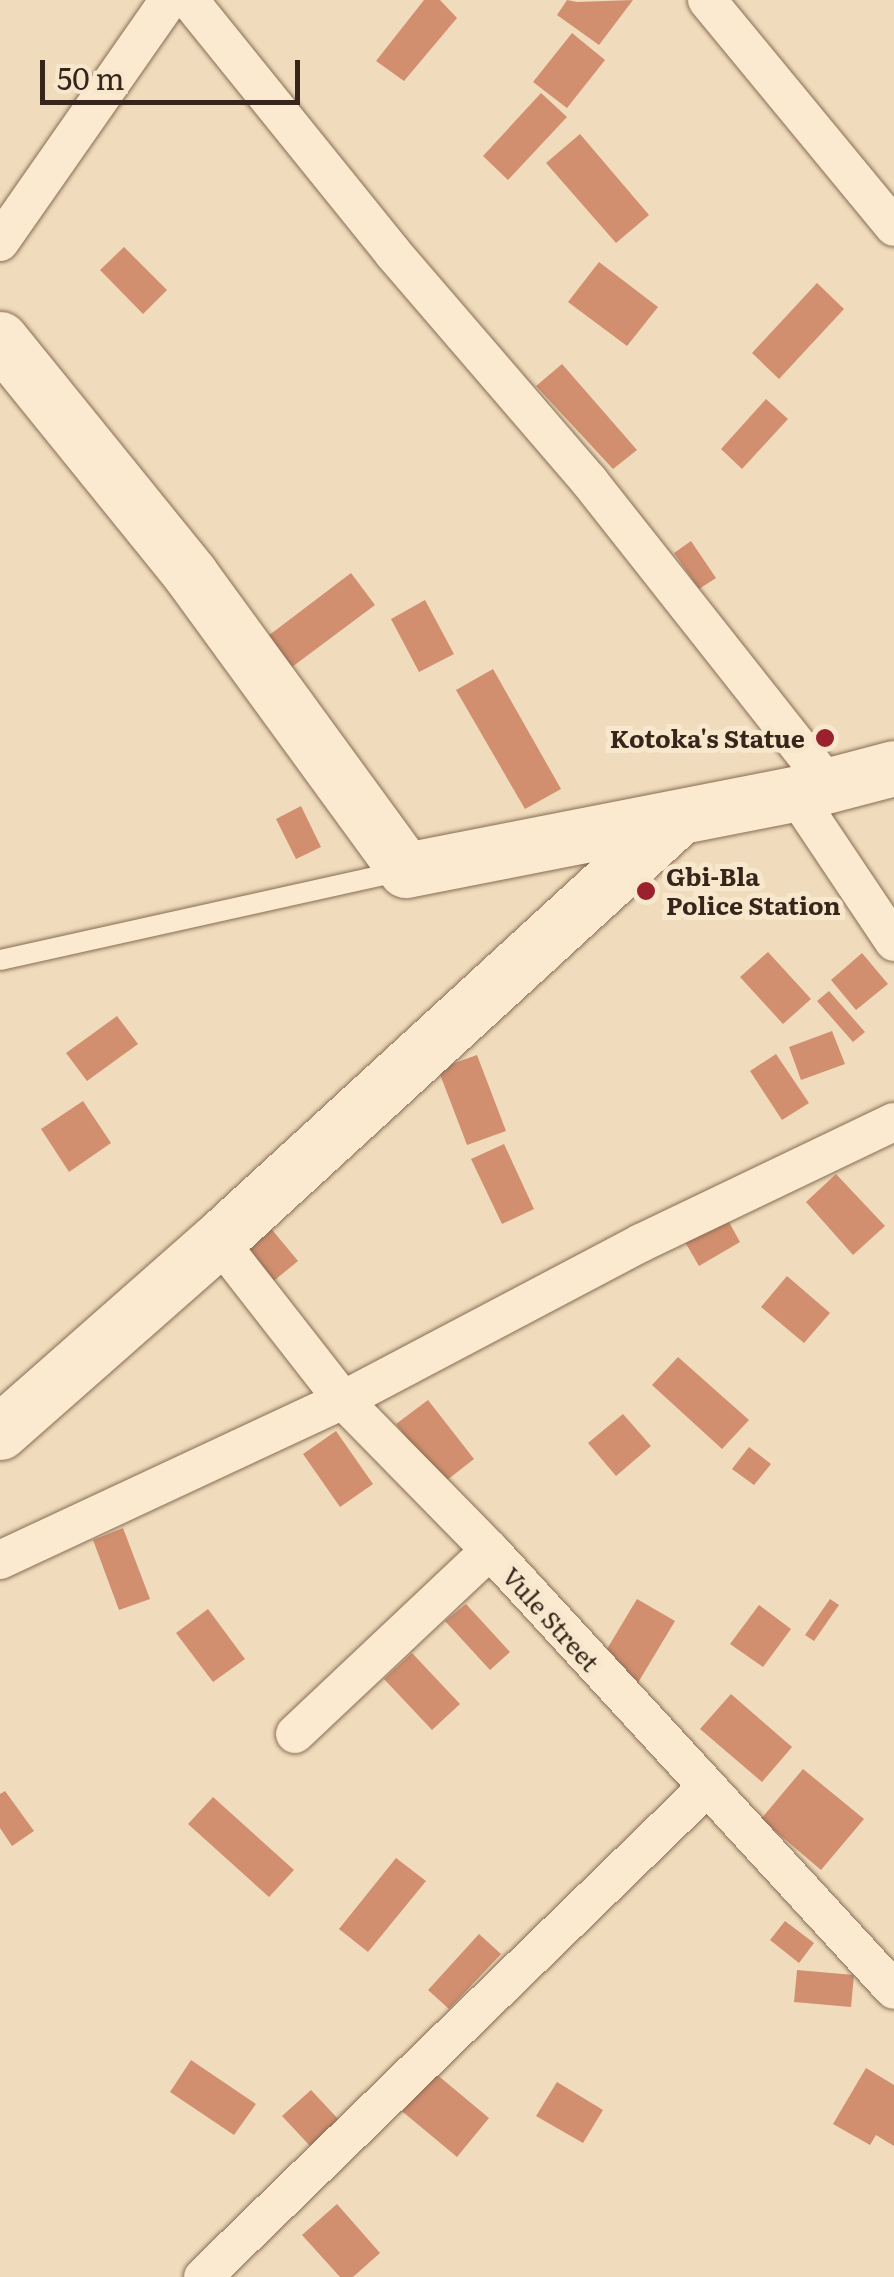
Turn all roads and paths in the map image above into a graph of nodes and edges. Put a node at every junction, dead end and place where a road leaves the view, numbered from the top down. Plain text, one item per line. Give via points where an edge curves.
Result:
1 (170, 0) edge
2 (189, 0) edge
3 (707, 0) edge
4 (894, 228) edge
5 (0, 242) edge
6 (0, 340) edge
7 (894, 768) edge
8 (811, 789) junction
9 (678, 818) junction
10 (406, 870) junction
11 (894, 942) edge
12 (0, 960) edge
13 (894, 1122) edge
14 (218, 1240) junction
15 (343, 1400) junction
16 (0, 1432) edge
17 (490, 1550) junction
18 (0, 1560) edge
19 (295, 1734) dead end
20 (708, 1787) junction
21 (894, 1990) edge
22 (203, 2277) edge

1 - 5 street
2 - 8 street via 393,253 590,481
3 - 4 street
6 - 10 main road via 190,574
7 - 8 main road
8 - 9 main road
8 - 11 street
9 - 10 main road
9 - 14 main road
10 - 12 lane
13 - 15 street via 641,1243
14 - 15 street, Vule Street
14 - 16 main road
15 - 17 street, Vule Street
15 - 18 street
17 - 19 street
17 - 20 street, Vule Street
20 - 21 street, Vule Street
20 - 22 street

